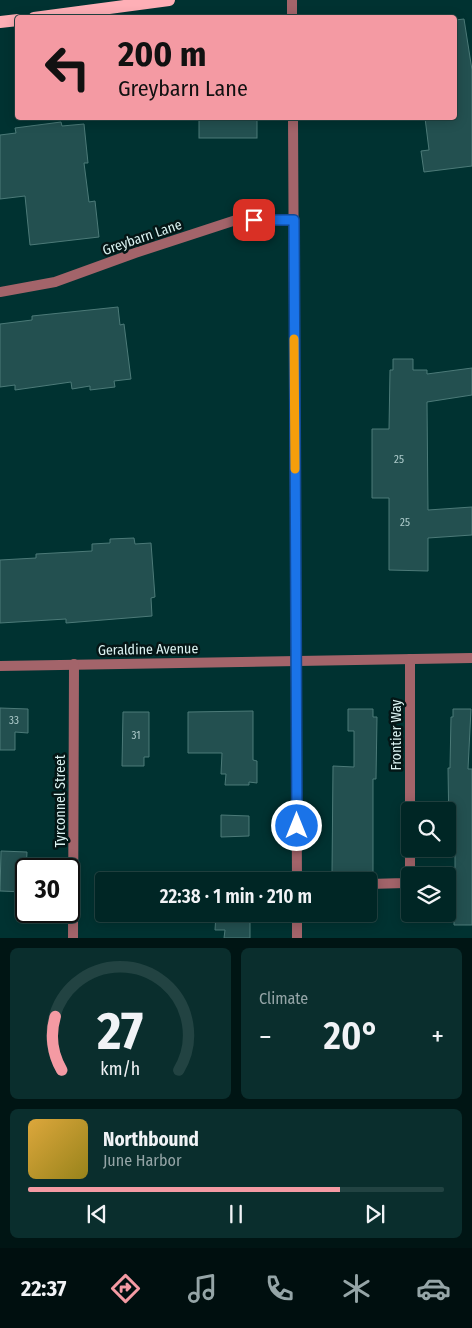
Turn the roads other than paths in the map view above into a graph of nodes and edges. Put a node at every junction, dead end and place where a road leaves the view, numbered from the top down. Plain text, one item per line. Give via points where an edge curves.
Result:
1 (170, 0) edge
2 (292, 0) edge
3 (57, 15) edge
4 (292, 15) edge
5 (15, 20) edge
6 (0, 22) edge
7 (293, 120) edge
8 (294, 220) junction
9 (0, 292) edge
10 (472, 658) edge
11 (410, 659) junction
12 (296, 661) junction
13 (74, 664) junction
14 (0, 666) edge
15 (410, 802) edge
16 (297, 872) edge
17 (401, 883) edge
18 (377, 884) edge
19 (297, 922) edge
20 (73, 938) edge
21 (297, 938) edge

1 - 3 main road
2 - 4 street
5 - 6 main road
7 - 8 street
8 - 9 street, Greybarn Lane via 236,220 54,282
8 - 12 street
10 - 11 street
11 - 12 street
11 - 15 street, Frontier Way
12 - 13 street, Geraldine Avenue
12 - 16 street
13 - 14 street, Geraldine Avenue
13 - 20 street, Tyrconnel Street
17 - 18 street
19 - 21 street

